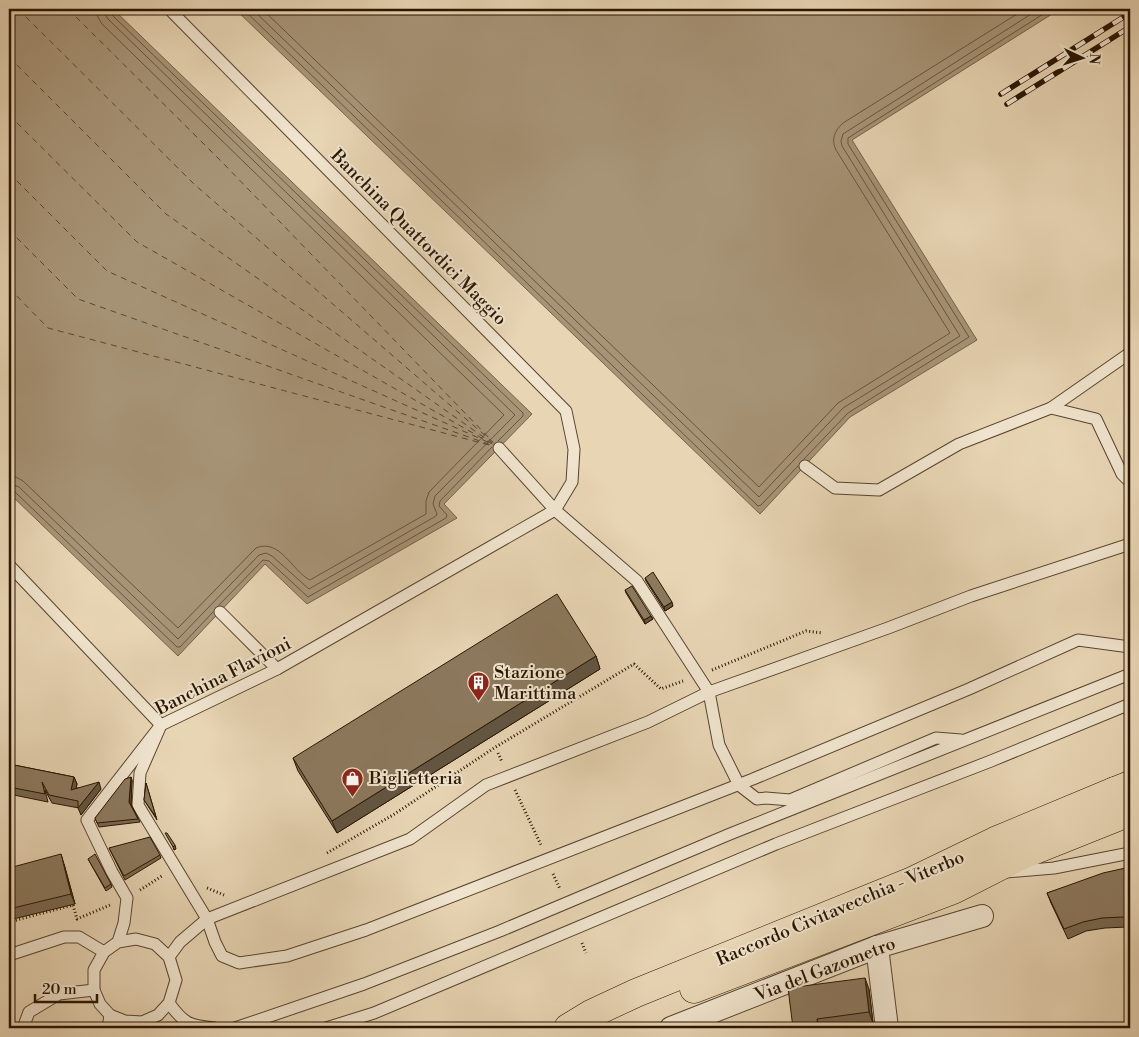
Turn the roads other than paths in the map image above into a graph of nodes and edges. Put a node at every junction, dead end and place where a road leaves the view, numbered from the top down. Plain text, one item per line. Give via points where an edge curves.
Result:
1 (172, 12) dead end
2 (1130, 354) edge
3 (1051, 408) junction
4 (499, 448) dead end
5 (805, 466) dead end
6 (1130, 482) edge
7 (555, 510) junction
8 (1129, 546) edge
9 (9, 565) edge
10 (220, 612) dead end
11 (1130, 648) edge
12 (277, 670) junction
13 (1130, 674) edge
14 (709, 692) junction
15 (1130, 704) edge
16 (161, 725) junction
17 (964, 740) junction
18 (739, 785) junction
19 (1127, 796) edge
20 (1130, 853) edge
21 (987, 873) junction
22 (982, 916) dead end
23 (207, 919) junction
24 (118, 942) junction
25 (877, 947) junction
26 (104, 952) junction
27 (9, 955) edge
28 (169, 958) junction
29 (94, 990) junction
30 (169, 1003) junction
31 (110, 1015) junction
32 (595, 1021) edge
33 (23, 1028) edge
34 (108, 1028) edge
35 (215, 1028) edge
36 (235, 1028) edge
37 (326, 1028) edge
38 (559, 1028) edge
39 (568, 1028) edge
40 (671, 1028) edge
41 (887, 1028) edge

1 - 7 lane, Banchina Quattordici Maggio via 566,411 574,449 572,482
2 - 3 lane
3 - 5 lane via 959,444 879,490 835,488
3 - 6 lane via 1096,419 1122,474
4 - 7 lane
7 - 12 lane, Banchina Flavioni
7 - 14 lane via 637,581
8 - 14 lane via 971,596
9 - 16 lane
10 - 12 lane
11 - 18 lane via 1078,640
12 - 16 lane, Banchina Flavioni
13 - 17 lane
14 - 18 lane via 719,745
14 - 23 lane via 648,722 486,784 410,839
15 - 37 lane via 776,844 374,1013
16 - 23 lane via 140,773 138,806
16 - 24 lane, Banchina Flavioni via 87,820 127,898
17 - 18 lane via 936,738 790,800 757,799
17 - 36 lane via 491,934 364,984
18 - 23 lane via 366,930 287,956 239,964 222,956
19 - 21 main road, Raccordo Civitavecchia - Viterbo via 1054,841
19 - 32 main road, Raccordo Civitavecchia - Viterbo via 995,841 910,882 636,993
20 - 21 lane via 1054,868
21 - 32 main road, Raccordo Civitavecchia - Viterbo via 952,890 641,1010
22 - 25 street, Via del Gazometro
23 - 28 lane via 180,942
24 - 26 lane
24 - 28 lane via 136,939 155,944
25 - 40 street, Via del Gazometro
25 - 41 street
26 - 27 lane via 79,937 64,937
26 - 29 lane via 94,970
28 - 30 lane via 176,980
29 - 31 lane
29 - 33 lane via 59,994 29,1012
30 - 31 lane via 158,1015 142,1022 125,1021
30 - 35 lane via 180,1018 198,1026
31 - 34 lane
32 - 38 lane
32 - 39 main road, Raccordo Civitavecchia - Viterbo

